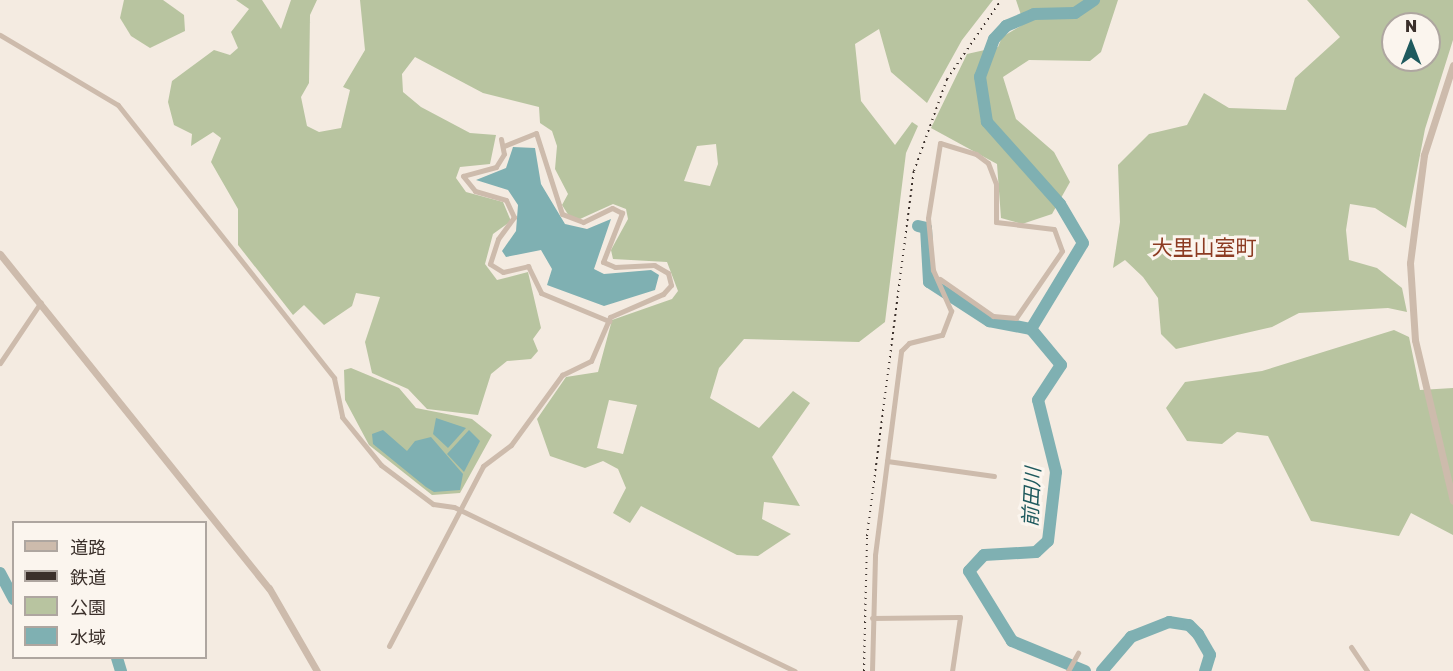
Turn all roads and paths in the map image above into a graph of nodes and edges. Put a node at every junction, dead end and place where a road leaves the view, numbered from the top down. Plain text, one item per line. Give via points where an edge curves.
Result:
1 (0, 35) edge
2 (1453, 65) edge
3 (501, 139) dead end
4 (504, 146) junction
5 (0, 254) edge
6 (939, 283) junction
7 (42, 301) junction
8 (609, 321) junction
9 (0, 363) edge
10 (887, 461) junction
11 (994, 476) dead end
12 (1453, 501) edge
13 (461, 510) junction
14 (872, 618) junction
15 (389, 646) dead end
16 (1351, 647) dead end
17 (1076, 655) dead end
18 (317, 671) edge
19 (795, 671) edge
20 (872, 671) edge
21 (952, 671) edge
22 (1068, 671) edge
23 (1367, 671) edge

1 - 13 street via 118,105 334,378 339,411 363,448 433,504
2 - 12 street via 1424,155 1410,263 1414,340
3 - 4 street
4 - 8 street via 496,166 463,176 475,191 506,200 514,217 498,239 490,264 503,272 528,266 541,293
4 - 8 street via 536,133 548,182 568,220 583,222 612,208 622,213 603,256 609,267 654,265 668,273 671,285 663,294
5 - 7 street
6 - 6 street via 993,316 1016,318 1062,251 1054,229 994,221 996,183 988,164 976,154 940,143 928,207 933,270
6 - 10 street via 951,311 942,335 903,347
7 - 9 street
7 - 18 street via 269,588
8 - 13 street via 591,361 562,375 511,446 483,466
10 - 11 street
10 - 14 street
13 - 15 street
13 - 19 street
14 - 20 street
14 - 21 street via 960,617
16 - 23 street
17 - 22 street

